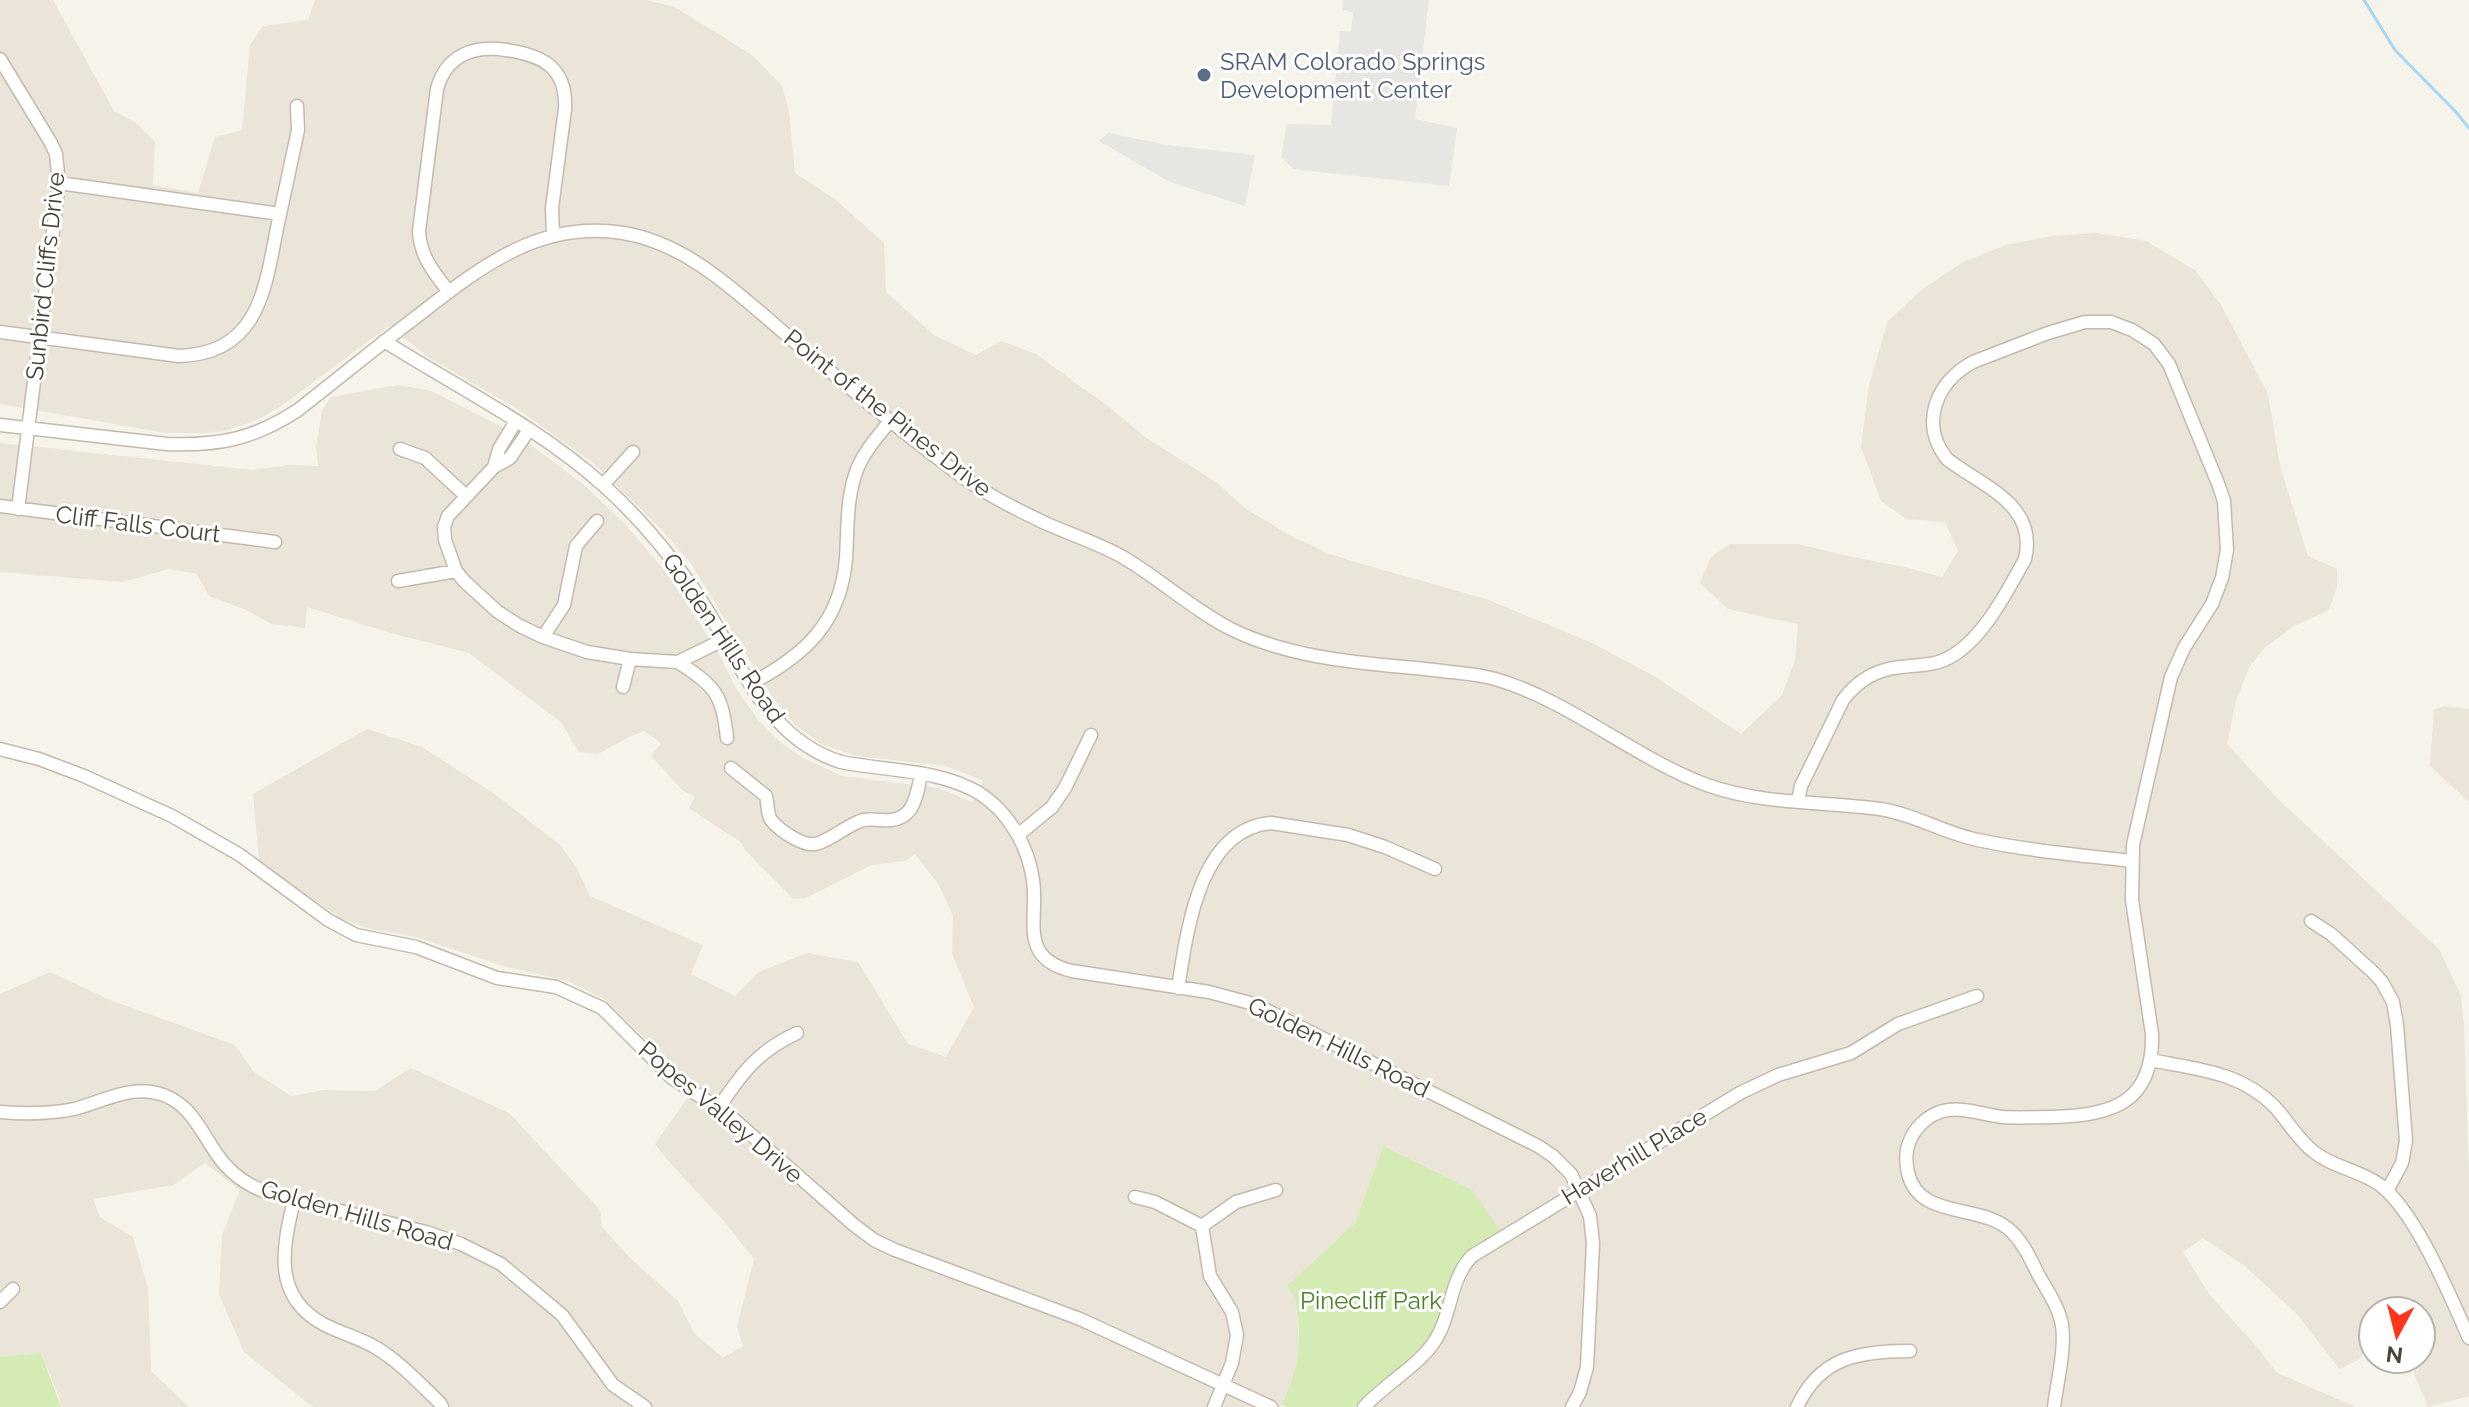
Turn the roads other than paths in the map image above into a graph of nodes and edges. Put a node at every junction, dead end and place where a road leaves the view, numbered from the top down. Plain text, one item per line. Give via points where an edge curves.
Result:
1 (0, 59) edge
2 (297, 106) dead end
3 (59, 183) junction
4 (280, 214) junction
5 (553, 235) junction
6 (449, 292) junction
7 (0, 332) edge
8 (40, 337) junction
9 (384, 341) junction
10 (516, 421) junction
11 (890, 421) junction
12 (0, 425) edge
13 (28, 428) junction
14 (529, 430) junction
15 (400, 449) dead end
16 (633, 452) dead end
17 (494, 467) junction
18 (603, 485) junction
19 (466, 496) junction
20 (0, 506) edge
21 (18, 509) junction
22 (597, 521) dead end
23 (275, 542) dead end
24 (456, 571) junction
25 (398, 581) dead end
26 (543, 637) junction
27 (725, 639) junction
28 (630, 659) junction
29 (678, 662) junction
30 (750, 684) junction
31 (623, 687) dead end
32 (1091, 735) dead end
33 (727, 738) dead end
34 (0, 749) edge
35 (731, 768) dead end
36 (921, 775) junction
37 (1798, 802) junction
38 (1018, 835) junction
39 (2131, 861) junction
40 (1435, 869) dead end
41 (2311, 921) dead end
42 (1178, 988) junction
43 (1977, 996) dead end
44 (797, 1033) dead end
45 (2150, 1060) junction
46 (719, 1107) junction
47 (0, 1112) edge
48 (1579, 1189) junction
49 (1276, 1190) dead end
50 (2387, 1191) junction
51 (1135, 1197) dead end
52 (294, 1200) junction
53 (1202, 1226) junction
54 (13, 1289) dead end
55 (0, 1302) edge
56 (2469, 1338) edge
57 (1910, 1351) dead end
58 (1224, 1384) junction
59 (442, 1407) edge
60 (645, 1407) edge
61 (1214, 1407) edge
62 (1271, 1407) edge
63 (1364, 1407) edge
64 (1572, 1407) edge
65 (1797, 1407) edge
66 (2054, 1407) edge

1 - 3 street, Sunbird Cliffs Drive via 51,143
2 - 4 street via 298,130
3 - 4 street
3 - 8 street, Sunbird Cliffs Drive
4 - 8 street via 256,310 242,331 218,348 179,356
5 - 6 street, Point of the Pines Drive via 510,250
5 - 6 street via 565,109 559,77 546,61 526,53 483,48 462,54 445,70 437,89 419,231 426,259
5 - 11 street, Point of the Pines Drive via 623,233 681,253
6 - 9 street, Point of the Pines Drive
7 - 8 street
8 - 13 street, Sunbird Cliffs Drive
9 - 10 street, Golden Hills Road
9 - 13 street, Point of the Pines Drive via 276,425 236,440 167,444
10 - 14 street, Golden Hills Road
10 - 17 street
11 - 30 street via 866,450 854,479 843,579 829,617 803,650
11 - 37 street, Point of the Pines Drive via 989,494 1123,558 1198,609 1261,642 1311,655 1492,678 1530,692 1692,779 1749,797
12 - 13 street, Point of the Pines Drive
13 - 21 street, Sunbird Cliffs Drive
14 - 17 street via 510,458
14 - 18 street, Golden Hills Road
15 - 19 street via 425,458
16 - 18 street
17 - 19 street
18 - 27 street, Golden Hills Road via 664,548
19 - 24 street via 444,527
20 - 21 street, Cliff Falls Court
21 - 23 street, Cliff Falls Court
22 - 26 street via 576,546 564,605
24 - 25 street
24 - 26 street via 498,612
26 - 28 street
27 - 29 street
27 - 30 street, Golden Hills Road
28 - 29 street
28 - 31 street
29 - 33 street via 718,696
30 - 36 street, Golden Hills Road via 785,730 808,748 858,766
32 - 38 street via 1052,807
34 - 46 street, Popes Valley Drive via 84,776 172,816 240,855 356,935 416,947 480,973 556,987 591,1002 672,1078
35 - 36 street via 766,796 772,821 809,846 859,821 902,818 916,802
36 - 38 street, Golden Hills Road via 980,794
37 - 39 street, Point of the Pines Drive via 1880,809 1980,841
37 - 39 street via 1801,786 1850,690 1880,671 1942,662 1963,649 1980,633 2025,559 2027,528 2016,508 1940,450 1933,417 1945,385 1973,362 2048,333 2085,322 2122,325 2154,344 2169,364 2219,486 2227,550 2218,592 2171,677
38 - 42 street, Golden Hills Road via 1033,880 1033,933 1046,959 1072,971
39 - 45 street via 2152,1034
40 - 42 street via 1348,835 1271,823 1242,832 1224,844 1205,878
41 - 50 street via 2374,973 2393,1002 2406,1141 2402,1163
42 - 48 street, Golden Hills Road via 1240,999 1270,1011 1538,1146 1563,1165
43 - 48 street, Haverhill Place via 1898,1024 1851,1053 1758,1084
44 - 46 street via 751,1064
45 - 50 street via 2238,1080 2266,1099 2323,1159 2362,1174
45 - 66 street via 2135,1092 2103,1112 2017,1118 1943,1111 1921,1124 1907,1145 1910,1180 1925,1199 1993,1219 2013,1233 2029,1255 2063,1329
46 - 58 street, Popes Valley Drive via 885,1246 1080,1319
47 - 52 street, Golden Hills Road via 56,1112 124,1092 157,1093 193,1115 217,1154 242,1180
48 - 63 street, Haverhill Place via 1472,1256 1457,1277 1431,1346
48 - 64 street, Golden Hills Road via 1593,1243 1587,1367
49 - 53 street via 1236,1202
50 - 56 street via 2434,1262
51 - 53 street
52 - 59 street via 283,1264 296,1299 324,1325 361,1339 399,1363
52 - 60 street, Golden Hills Road via 436,1235 501,1264 562,1315 613,1385
53 - 58 street via 1210,1276 1236,1324 1237,1347
54 - 55 street
57 - 65 street via 1870,1352 1833,1364 1814,1380
58 - 61 street
58 - 62 street, Popes Valley Drive

